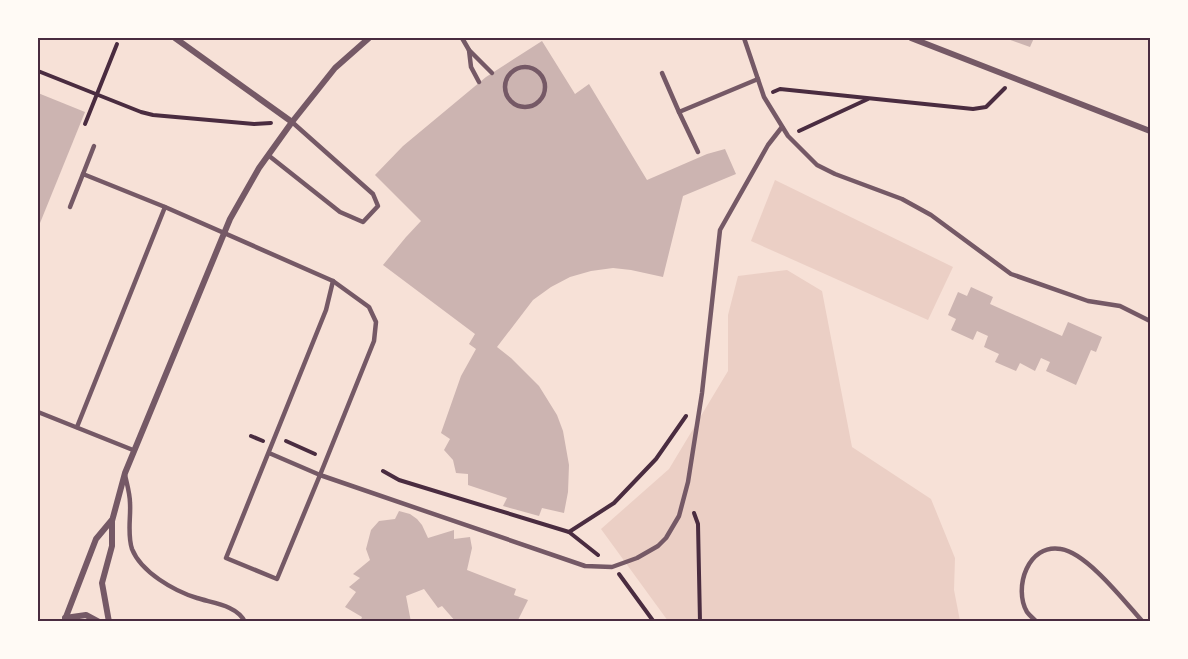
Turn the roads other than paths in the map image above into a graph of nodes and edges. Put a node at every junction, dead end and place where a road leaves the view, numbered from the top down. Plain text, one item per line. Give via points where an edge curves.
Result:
1 (175, 38) edge
2 (369, 38) edge
3 (462, 38) edge
4 (744, 38) edge
5 (911, 38) edge
6 (470, 50) junction
7 (528, 67) joint
8 (492, 74) dead end
9 (662, 74) dead end
10 (758, 79) junction
11 (479, 82) dead end
12 (679, 112) junction
13 (292, 122) junction
14 (782, 127) junction
15 (1150, 131) edge
16 (94, 146) dead end
17 (698, 152) dead end
18 (268, 155) junction
19 (83, 174) junction
20 (70, 207) dead end
21 (165, 207) junction
22 (225, 232) junction
23 (333, 281) junction
24 (1150, 321) edge
25 (38, 412) edge
26 (76, 427) junction
27 (133, 450) junction
28 (269, 453) junction
29 (125, 473) junction
30 (320, 475) junction
31 (112, 521) junction
32 (65, 620) edge
33 (99, 621) edge
34 (109, 621) edge
35 (245, 621) edge
36 (1037, 621) edge
37 (1143, 621) edge

1 - 13 street
2 - 13 street via 335,68
3 - 6 lane
4 - 10 lane
5 - 15 street
6 - 8 lane
6 - 11 lane via 471,67
7 - 7 lane via 510,74 505,87 509,99 525,107 541,99 545,86 540,74
9 - 12 lane
10 - 12 lane
10 - 14 lane
12 - 17 lane
13 - 18 street
13 - 18 lane via 373,194 378,206 363,222 340,212
14 - 24 lane via 817,165 932,215 1011,274 1088,301 1120,306
14 - 30 lane via 720,230 702,393 684,503 672,530 658,546 612,567 585,566
16 - 19 lane
18 - 22 street
19 - 20 lane
19 - 21 lane
21 - 22 lane
21 - 26 lane
22 - 23 lane
22 - 27 street
23 - 28 lane via 326,310
23 - 30 lane via 369,306 376,322 374,341
25 - 26 lane
26 - 27 lane
27 - 29 street
28 - 30 lane
28 - 30 lane via 226,558 277,579
29 - 31 street
29 - 35 lane via 132,549 140,561 169,587 221,604
31 - 32 street via 96,539
31 - 34 street via 112,546 102,583
32 - 33 street via 86,615
36 - 37 lane via 1027,612 1021,589 1024,572 1034,558 1047,550 1061,549 1083,559

